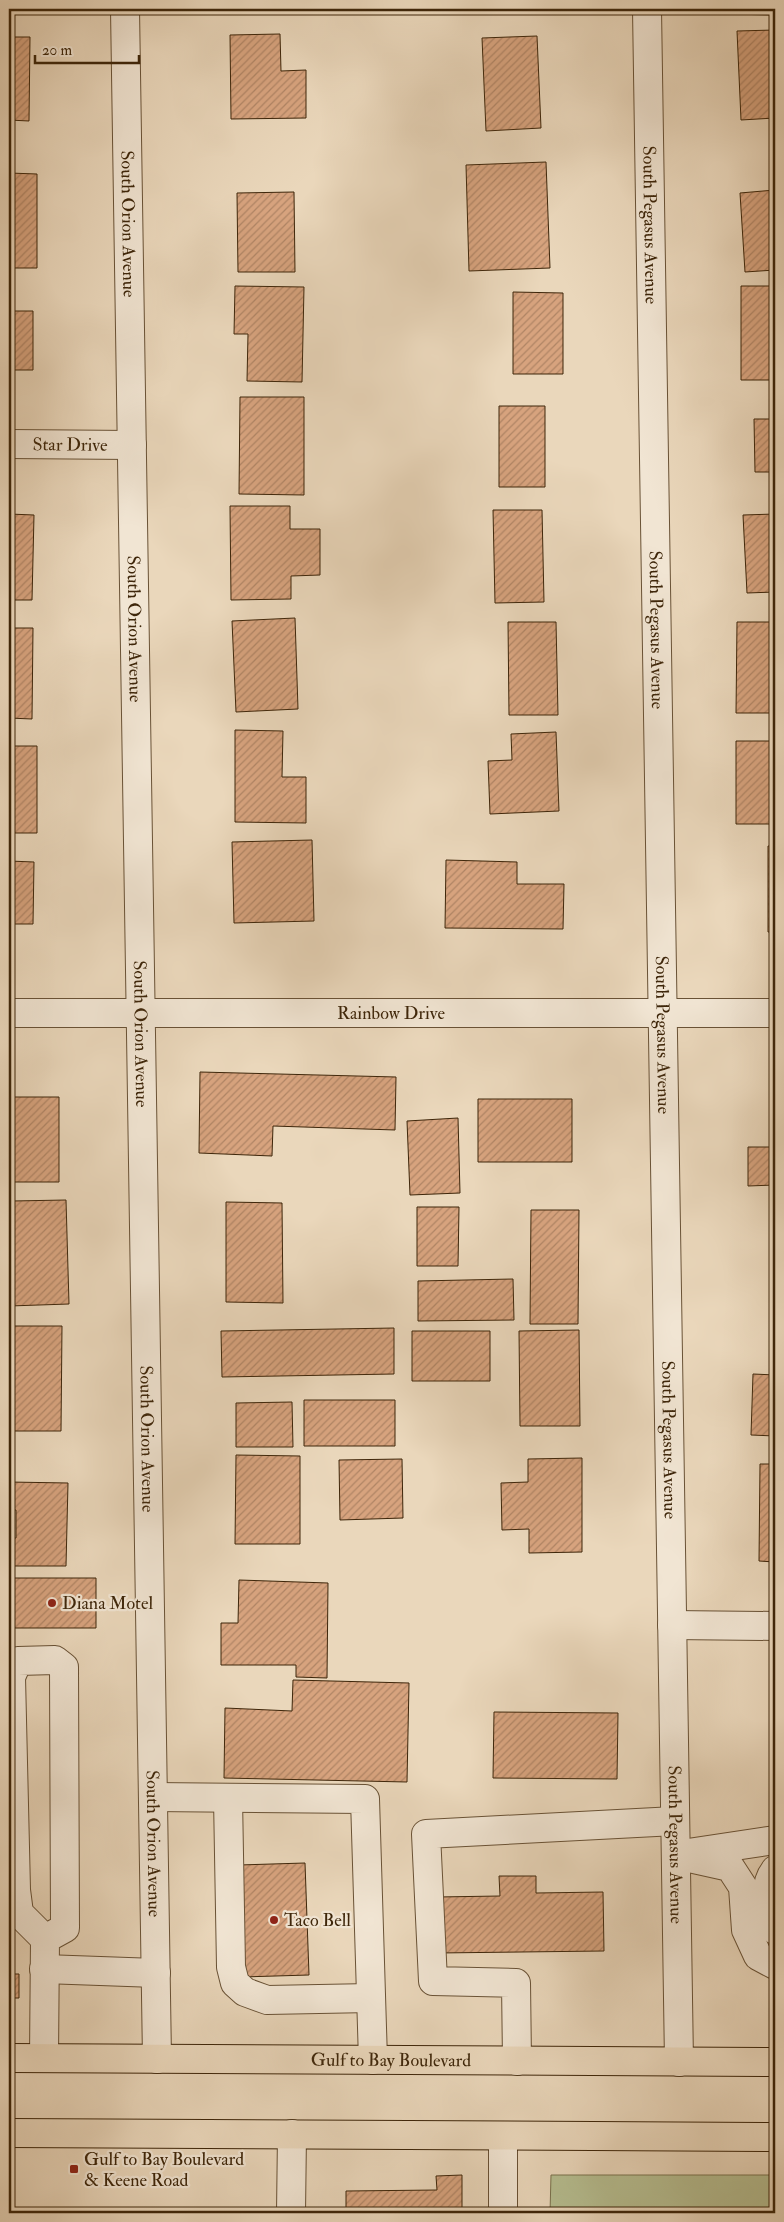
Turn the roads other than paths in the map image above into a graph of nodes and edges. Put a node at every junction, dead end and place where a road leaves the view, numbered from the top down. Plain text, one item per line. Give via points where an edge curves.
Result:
1 (125, 9) edge
2 (647, 9) edge
3 (9, 444) edge
4 (132, 445) junction
5 (663, 1012) junction
6 (9, 1013) edge
7 (141, 1013) junction
8 (775, 1013) edge
9 (672, 1625) junction
10 (775, 1626) edge
11 (153, 1797) junction
12 (228, 1798) junction
13 (675, 1821) junction
14 (775, 1840) edge
15 (676, 1855) junction
16 (775, 1870) edge
17 (775, 1930) edge
18 (45, 1939) junction
19 (775, 1964) edge
20 (44, 1969) junction
21 (156, 1972) junction
22 (371, 1998) junction
23 (9, 2058) edge
24 (44, 2058) junction
25 (157, 2059) junction
26 (373, 2060) junction
27 (517, 2061) junction
28 (679, 2062) junction
29 (775, 2062) edge
30 (9, 2133) edge
31 (292, 2134) junction
32 (503, 2136) junction
33 (775, 2137) edge
34 (291, 2213) edge
35 (503, 2213) edge

1 - 4 street, South Orion Avenue
2 - 5 street, South Pegasus Avenue
3 - 4 street, Star Drive
4 - 7 street, South Orion Avenue
5 - 7 street, Rainbow Drive
5 - 8 street, Rainbow Drive
5 - 9 street, South Pegasus Avenue
6 - 7 street, Rainbow Drive
7 - 11 street, South Orion Avenue
9 - 10 street
9 - 13 street, South Pegasus Avenue
11 - 12 street
11 - 21 street, South Orion Avenue
12 - 22 street via 231,1967 235,1984 245,1992 267,2000
12 - 22 street via 365,1799
13 - 15 street, South Pegasus Avenue
13 - 27 street via 426,1834 433,1981 516,1984
14 - 15 street
15 - 19 street via 730,1868 744,1887 746,1930 758,1956
15 - 28 street, South Pegasus Avenue
16 - 17 street via 768,1892 768,1916
18 - 18 street via 19,1913 16,1890 11,1677 18,1661 55,1660 64,1667 66,1928
18 - 20 street
20 - 21 street
20 - 24 street
21 - 25 street, South Orion Avenue
22 - 26 street
23 - 24 main road, Gulf to Bay Boulevard
24 - 25 main road, Gulf to Bay Boulevard
25 - 26 main road, Gulf to Bay Boulevard
26 - 27 main road, Gulf to Bay Boulevard
27 - 28 main road, Gulf to Bay Boulevard
28 - 29 main road, Gulf to Bay Boulevard
30 - 31 main road
31 - 32 main road
31 - 34 street
32 - 33 main road
32 - 35 street

